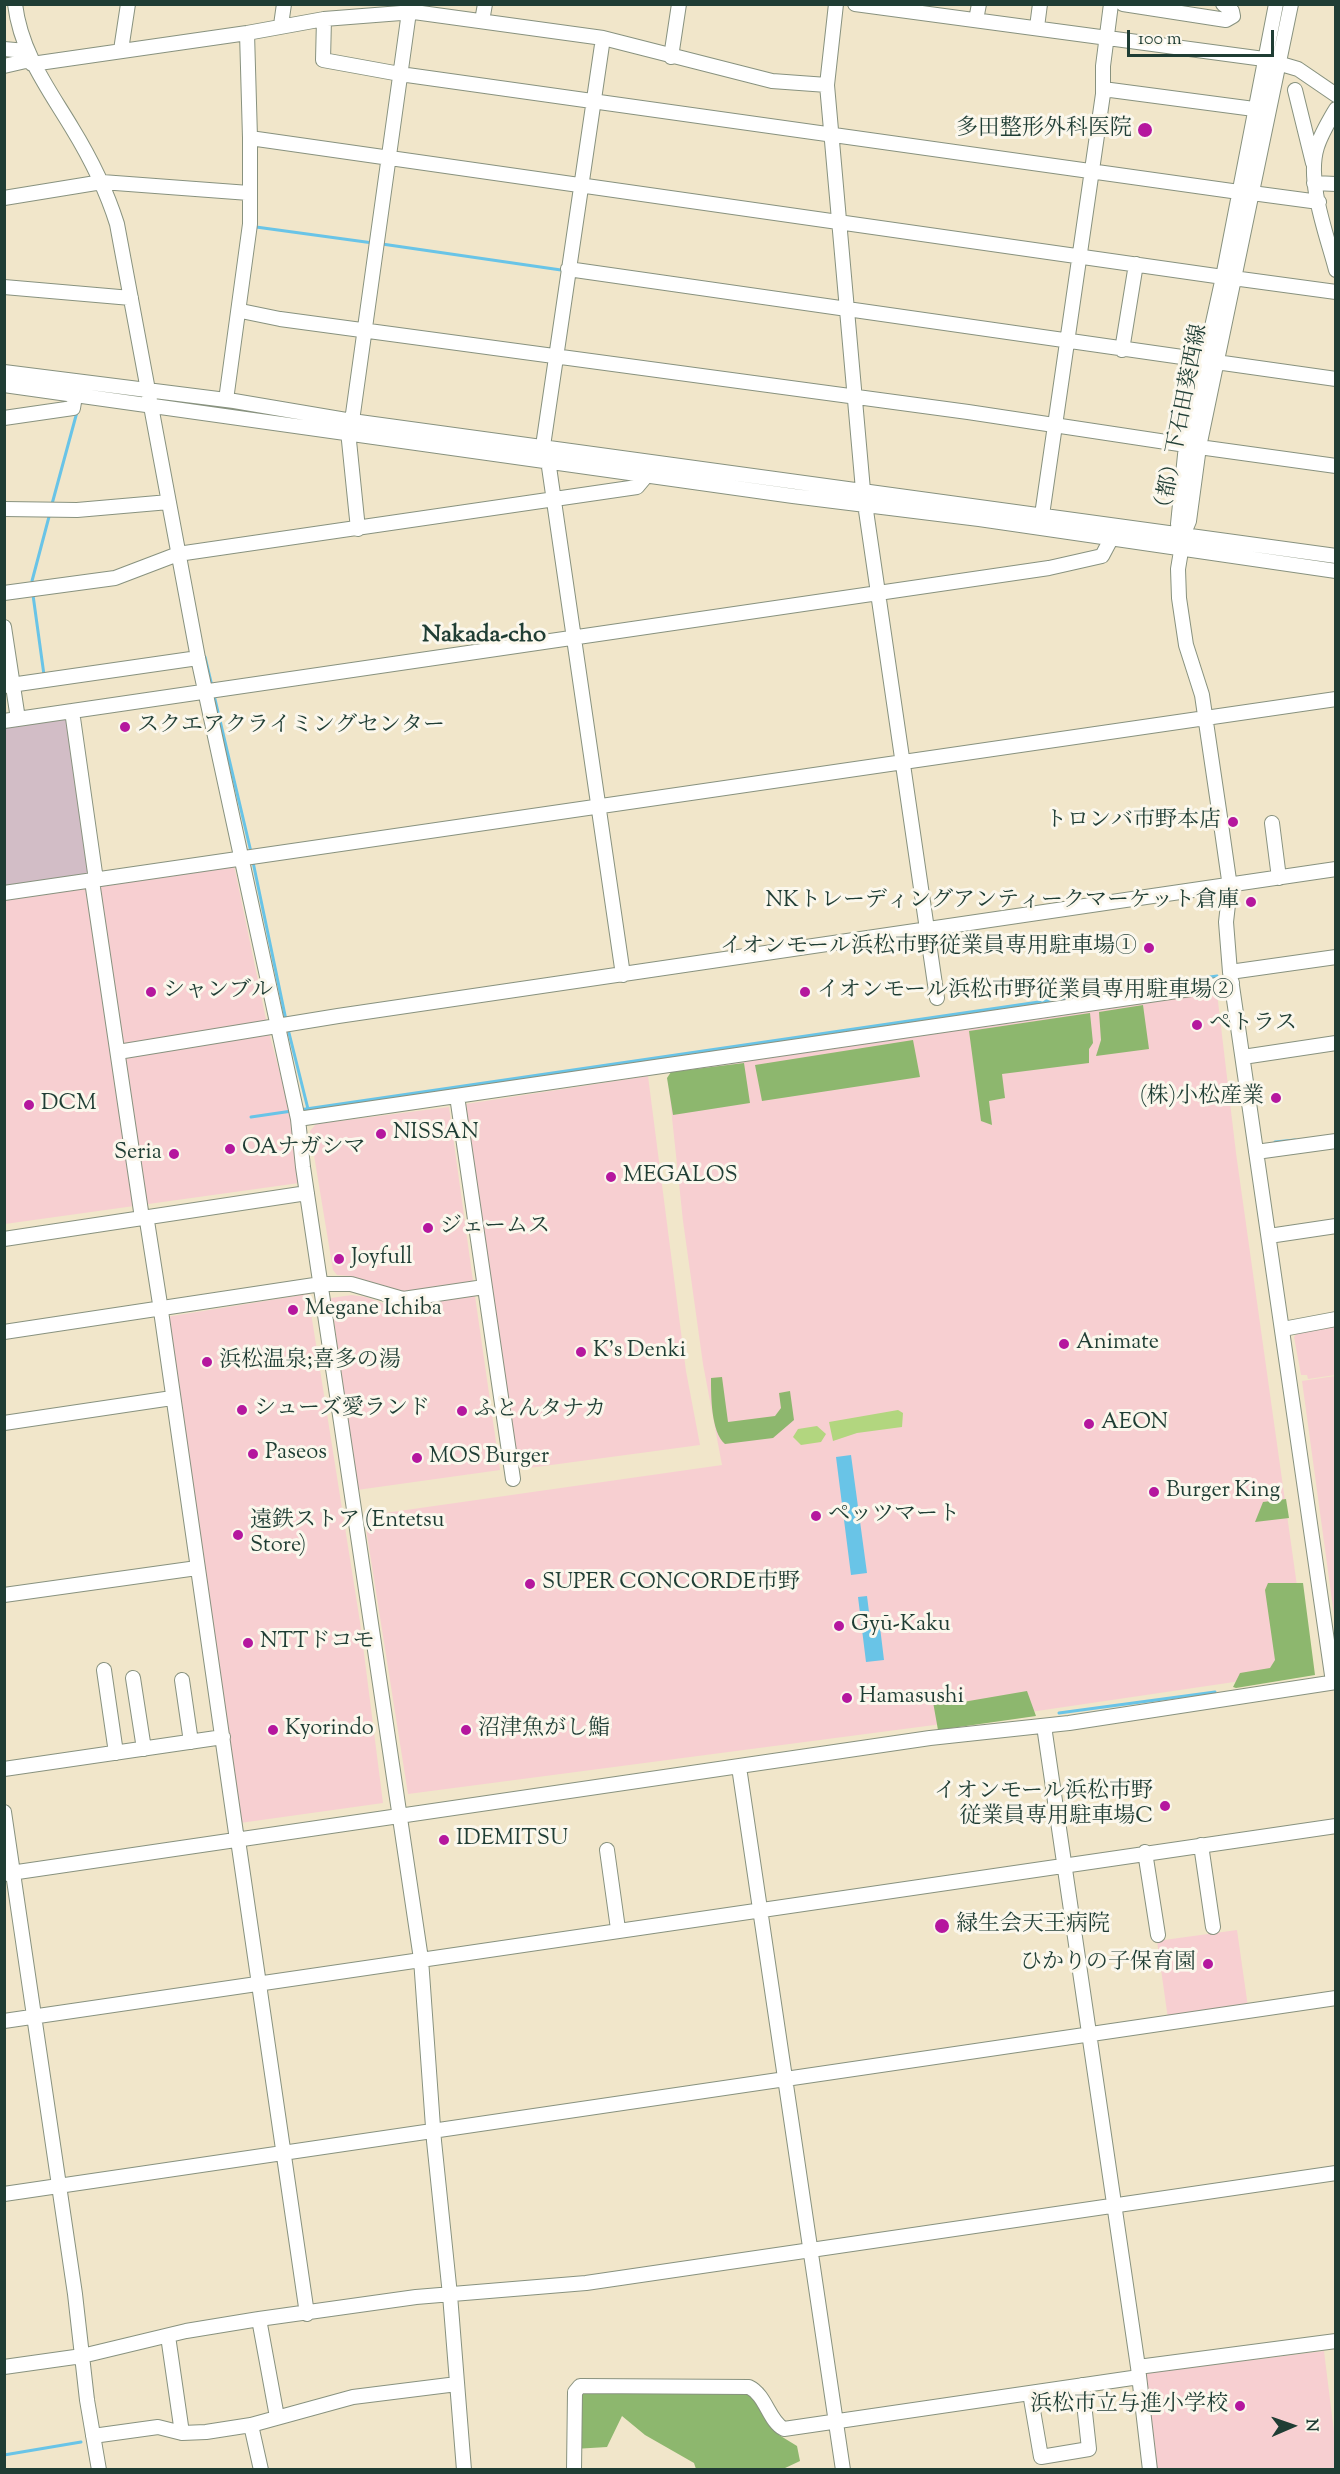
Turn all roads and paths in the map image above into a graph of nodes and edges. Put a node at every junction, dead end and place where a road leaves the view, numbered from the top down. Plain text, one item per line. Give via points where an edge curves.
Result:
1 (15, 4) edge
2 (128, 4) edge
3 (284, 4) edge
4 (485, 4) edge
5 (679, 4) edge
6 (836, 4) edge
7 (855, 4) edge
8 (979, 4) edge
9 (1040, 4) edge
10 (1111, 4) edge
11 (1123, 4) edge
12 (1222, 4) edge
13 (1276, 4) edge
14 (1291, 4) edge
15 (409, 12) junction
16 (324, 19) junction
17 (976, 20) junction
18 (482, 21) junction
19 (281, 25) junction
20 (1037, 27) junction
21 (248, 33) junction
22 (603, 38) junction
23 (1107, 38) junction
24 (4, 49) edge
25 (121, 50) junction
26 (671, 57) junction
27 (29, 58) junction
28 (1264, 59) junction
29 (1279, 62) junction
30 (4, 66) edge
31 (400, 74) junction
32 (827, 85) junction
33 (1103, 89) junction
34 (1295, 90) dead end
35 (1335, 95) edge
36 (593, 102) junction
37 (1254, 109) junction
38 (1335, 109) edge
39 (832, 136) junction
40 (250, 138) junction
41 (389, 157) junction
42 (1314, 164) junction
43 (1092, 171) junction
44 (102, 182) junction
45 (1314, 183) junction
46 (1335, 184) edge
47 (581, 185) junction
48 (249, 193) junction
49 (1245, 193) junction
50 (4, 198) edge
51 (1319, 202) junction
52 (839, 222) junction
53 (1080, 255) junction
54 (1136, 264) junction
55 (568, 269) junction
56 (1335, 270) edge
57 (1228, 277) junction
58 (4, 287) edge
59 (1335, 292) edge
60 (131, 298) junction
61 (241, 311) junction
62 (845, 311) junction
63 (365, 330) junction
64 (1068, 341) junction
65 (1122, 350) junction
66 (556, 356) junction
67 (1210, 361) junction
68 (4, 372) edge
69 (1335, 379) edge
70 (4, 385) edge
71 (75, 396) junction
72 (150, 398) junction
73 (854, 399) junction
74 (226, 400) junction
75 (4, 418) edge
76 (1056, 425) junction
77 (350, 426) junction
78 (543, 446) junction
79 (1193, 446) junction
80 (548, 460) junction
81 (1335, 466) edge
82 (647, 475) junction
83 (865, 497) junction
84 (553, 501) junction
85 (169, 502) junction
86 (4, 509) edge
87 (1042, 515) junction
88 (358, 529) junction
89 (1184, 533) junction
90 (1111, 539) junction
91 (1182, 550) junction
92 (178, 554) junction
93 (1335, 556) edge
94 (1335, 571) edge
95 (4, 593) edge
96 (879, 593) junction
97 (4, 627) edge
98 (574, 637) junction
99 (198, 658) junction
100 (9, 685) edge
101 (204, 691) junction
102 (1335, 699) edge
103 (72, 711) junction
104 (1206, 717) junction
105 (11, 720) edge
106 (904, 761) junction
107 (598, 806) junction
108 (1272, 823) dead end
109 (243, 858) junction
110 (1335, 869) edge
111 (1279, 878) junction
112 (94, 880) junction
113 (1230, 886) junction
114 (4, 893) edge
115 (927, 930) junction
116 (1335, 957) edge
117 (623, 975) junction
118 (1231, 978) junction
119 (937, 998) dead end
120 (278, 1026) junction
121 (1335, 1043) edge
122 (118, 1052) junction
123 (1243, 1057) junction
124 (456, 1096) junction
125 (304, 1118) junction
126 (1335, 1141) edge
127 (1256, 1152) junction
128 (307, 1193) junction
129 (142, 1218) junction
130 (1335, 1226) edge
131 (1269, 1236) junction
132 (4, 1239) edge
133 (321, 1284) junction
134 (484, 1287) junction
135 (159, 1309) junction
136 (1335, 1319) edge
137 (1283, 1329) junction
138 (4, 1332) edge
139 (172, 1398) junction
140 (4, 1423) edge
141 (513, 1479) dead end
142 (197, 1568) junction
143 (4, 1595) edge
144 (104, 1670) dead end
145 (133, 1678) dead end
146 (182, 1680) dead end
147 (1334, 1682) edge
148 (1044, 1726) junction
149 (223, 1737) junction
150 (191, 1742) junction
151 (144, 1749) junction
152 (116, 1753) junction
153 (739, 1767) junction
154 (4, 1769) edge
155 (4, 1812) edge
156 (400, 1815) junction
157 (1335, 1826) edge
158 (237, 1836) junction
159 (1201, 1845) junction
160 (607, 1850) dead end
161 (1145, 1852) junction
162 (1064, 1865) junction
163 (9, 1873) edge
164 (759, 1910) junction
165 (1213, 1927) dead end
166 (618, 1929) junction
167 (1158, 1935) dead end
168 (421, 1959) junction
169 (258, 1984) junction
170 (1335, 1998) edge
171 (34, 2017) junction
172 (4, 2021) edge
173 (1088, 2035) junction
174 (785, 2080) junction
175 (433, 2131) junction
176 (285, 2153) junction
177 (1335, 2173) edge
178 (59, 2186) junction
179 (4, 2194) edge
180 (1114, 2207) junction
181 (810, 2251) junction
182 (450, 2295) junction
183 (307, 2314) junction
184 (259, 2319) junction
185 (168, 2336) junction
186 (1335, 2341) edge
187 (82, 2356) junction
188 (4, 2367) edge
189 (1138, 2372) junction
190 (457, 2384) junction
191 (1082, 2385) junction
192 (1030, 2393) junction
193 (277, 2417) junction
194 (837, 2421) junction
195 (251, 2425) junction
196 (182, 2433) junction
197 (93, 2436) junction
198 (99, 2469) edge
199 (261, 2469) edge
200 (464, 2469) edge
201 (574, 2469) edge
202 (843, 2469) edge
203 (1150, 2469) edge

1 - 27 street
2 - 25 street
3 - 19 street
4 - 18 street
5 - 26 street
6 - 32 street
7 - 17 street
8 - 17 street
9 - 20 street
10 - 23 street
11 - 12 street via 1226,20 1233,16 1232,11
13 - 28 street, （都）下石田葵西線
14 - 29 street, （都）下石田葵西線
15 - 16 street
15 - 18 street
15 - 31 street
16 - 19 street
16 - 31 street via 323,60
17 - 20 street
18 - 22 street
19 - 21 street
20 - 23 street
21 - 25 street
21 - 40 street
22 - 26 street
22 - 36 street
23 - 28 street
23 - 33 street
24 - 27 street
25 - 27 street
26 - 32 street via 772,81
27 - 30 street
27 - 44 street
28 - 29 street
28 - 37 street, （都）下石田葵西線
29 - 35 street via 1298,69
29 - 49 street, （都）下石田葵西線
31 - 36 street
31 - 41 street
32 - 39 street
33 - 37 street
33 - 43 street
34 - 42 street
36 - 39 street
36 - 47 street
37 - 49 street, （都）下石田葵西線
38 - 42 street via 1317,147
39 - 43 street
39 - 52 street
40 - 41 street
40 - 48 street
41 - 47 street
41 - 63 street
42 - 45 street
43 - 49 street
43 - 53 street
44 - 48 street
44 - 50 street
44 - 60 street via 119,231
45 - 46 street
45 - 51 street
47 - 52 street
47 - 55 street
48 - 61 street via 250,224
49 - 51 street
49 - 57 street, （都）下石田葵西線
51 - 56 street
52 - 53 street
52 - 62 street
53 - 54 street
53 - 64 street
54 - 57 street
54 - 65 street
55 - 62 street
55 - 66 street
57 - 59 street
57 - 67 street, （都）下石田葵西線
58 - 60 street
60 - 72 street
61 - 63 street
61 - 74 street
62 - 64 street
62 - 73 street
63 - 66 street
63 - 77 street
64 - 65 street
64 - 76 street
65 - 67 street
66 - 73 street
66 - 78 street
67 - 69 street
67 - 79 street, （都）下石田葵西線
68 - 72 street
70 - 71 street
71 - 72 street
71 - 75 street via 73,408
72 - 74 street
72 - 77 street
72 - 85 street
73 - 76 street
73 - 83 street
74 - 77 street
76 - 79 street
76 - 87 street
77 - 78 street
77 - 80 street
77 - 88 street
78 - 83 street
79 - 81 street
79 - 89 street, （都）下石田葵西線 via 1178,524
80 - 82 street
80 - 84 street
82 - 83 street
82 - 84 street via 637,487
83 - 87 street
83 - 90 street
83 - 96 street
84 - 88 street
84 - 98 street
85 - 86 street via 50,511
85 - 92 street
87 - 89 street
88 - 92 street
89 - 91 street, （都）下石田葵西線
89 - 93 street
90 - 91 street
90 - 96 street via 1102,556 1082,562
91 - 94 street
91 - 104 street, （都）下石田葵西線 via 1178,569 1186,645
92 - 95 street via 115,578
92 - 99 street
96 - 98 street
96 - 106 street
97 - 100 street
98 - 101 street
98 - 107 street
99 - 100 street
99 - 101 street
100 - 105 street
101 - 103 street
101 - 109 street
102 - 104 street
103 - 105 street
103 - 112 street
104 - 106 street
104 - 113 street, （都）下石田葵西線
106 - 107 street
106 - 115 street
107 - 109 street
107 - 117 street
108 - 111 street
109 - 112 street
109 - 120 street
110 - 111 street
111 - 113 street
112 - 114 street
112 - 122 street
113 - 115 street
113 - 118 street, （都）下石田葵西線 via 1226,922
115 - 117 street
115 - 119 street
116 - 118 street
117 - 120 street
118 - 123 street, （都）下石田葵西線
118 - 124 street
120 - 122 street
120 - 125 street
121 - 123 street
122 - 129 street
123 - 127 street, （都）下石田葵西線
124 - 125 street
124 - 134 street
125 - 128 street via 298,1135
126 - 127 street
127 - 131 street, （都）下石田葵西線
128 - 129 street
128 - 133 street
129 - 132 street
129 - 135 street via 147,1221
130 - 131 street
131 - 137 street, （都）下石田葵西線
133 - 134 street via 351,1284 403,1299
133 - 135 street
133 - 156 street
134 - 141 street
135 - 138 street
135 - 139 street
136 - 137 street
137 - 147 street, （都）下石田葵西線
139 - 140 street
139 - 142 street
142 - 143 street
142 - 149 street
144 - 152 street
145 - 151 street
146 - 150 street
147 - 148 street
148 - 153 street via 930,1738
148 - 162 street
149 - 150 street
149 - 158 street
150 - 151 street
151 - 152 street
152 - 154 street
153 - 156 street
153 - 164 street
155 - 163 street
156 - 158 street
156 - 168 street
157 - 159 street
158 - 163 street
158 - 169 street
159 - 161 street
159 - 165 street
160 - 166 street
161 - 162 street
161 - 167 street
162 - 164 street
162 - 173 street
163 - 171 street
164 - 166 street
164 - 174 street
166 - 168 street
168 - 169 street
168 - 175 street
169 - 171 street
169 - 176 street
170 - 173 street
171 - 172 street
171 - 178 street
173 - 174 street
173 - 180 street
174 - 175 street
174 - 181 street
175 - 176 street
175 - 182 street
176 - 178 street
176 - 183 street
177 - 180 street
178 - 179 street
178 - 187 street
180 - 181 street
180 - 189 street
181 - 182 street via 586,2283
181 - 194 street
182 - 183 street
182 - 190 street
183 - 184 street
184 - 185 street
184 - 193 street
185 - 187 street
185 - 196 street
186 - 189 street
187 - 188 street
187 - 197 street
189 - 191 street
189 - 203 street
190 - 193 street via 353,2397
190 - 200 street
191 - 192 street
191 - 192 street via 1089,2449 1041,2457
192 - 194 street
193 - 195 street
194 - 201 street via 781,2428 749,2386 580,2386 575,2392
194 - 202 street
195 - 196 street
195 - 199 street
196 - 197 street via 158,2427
197 - 198 street

